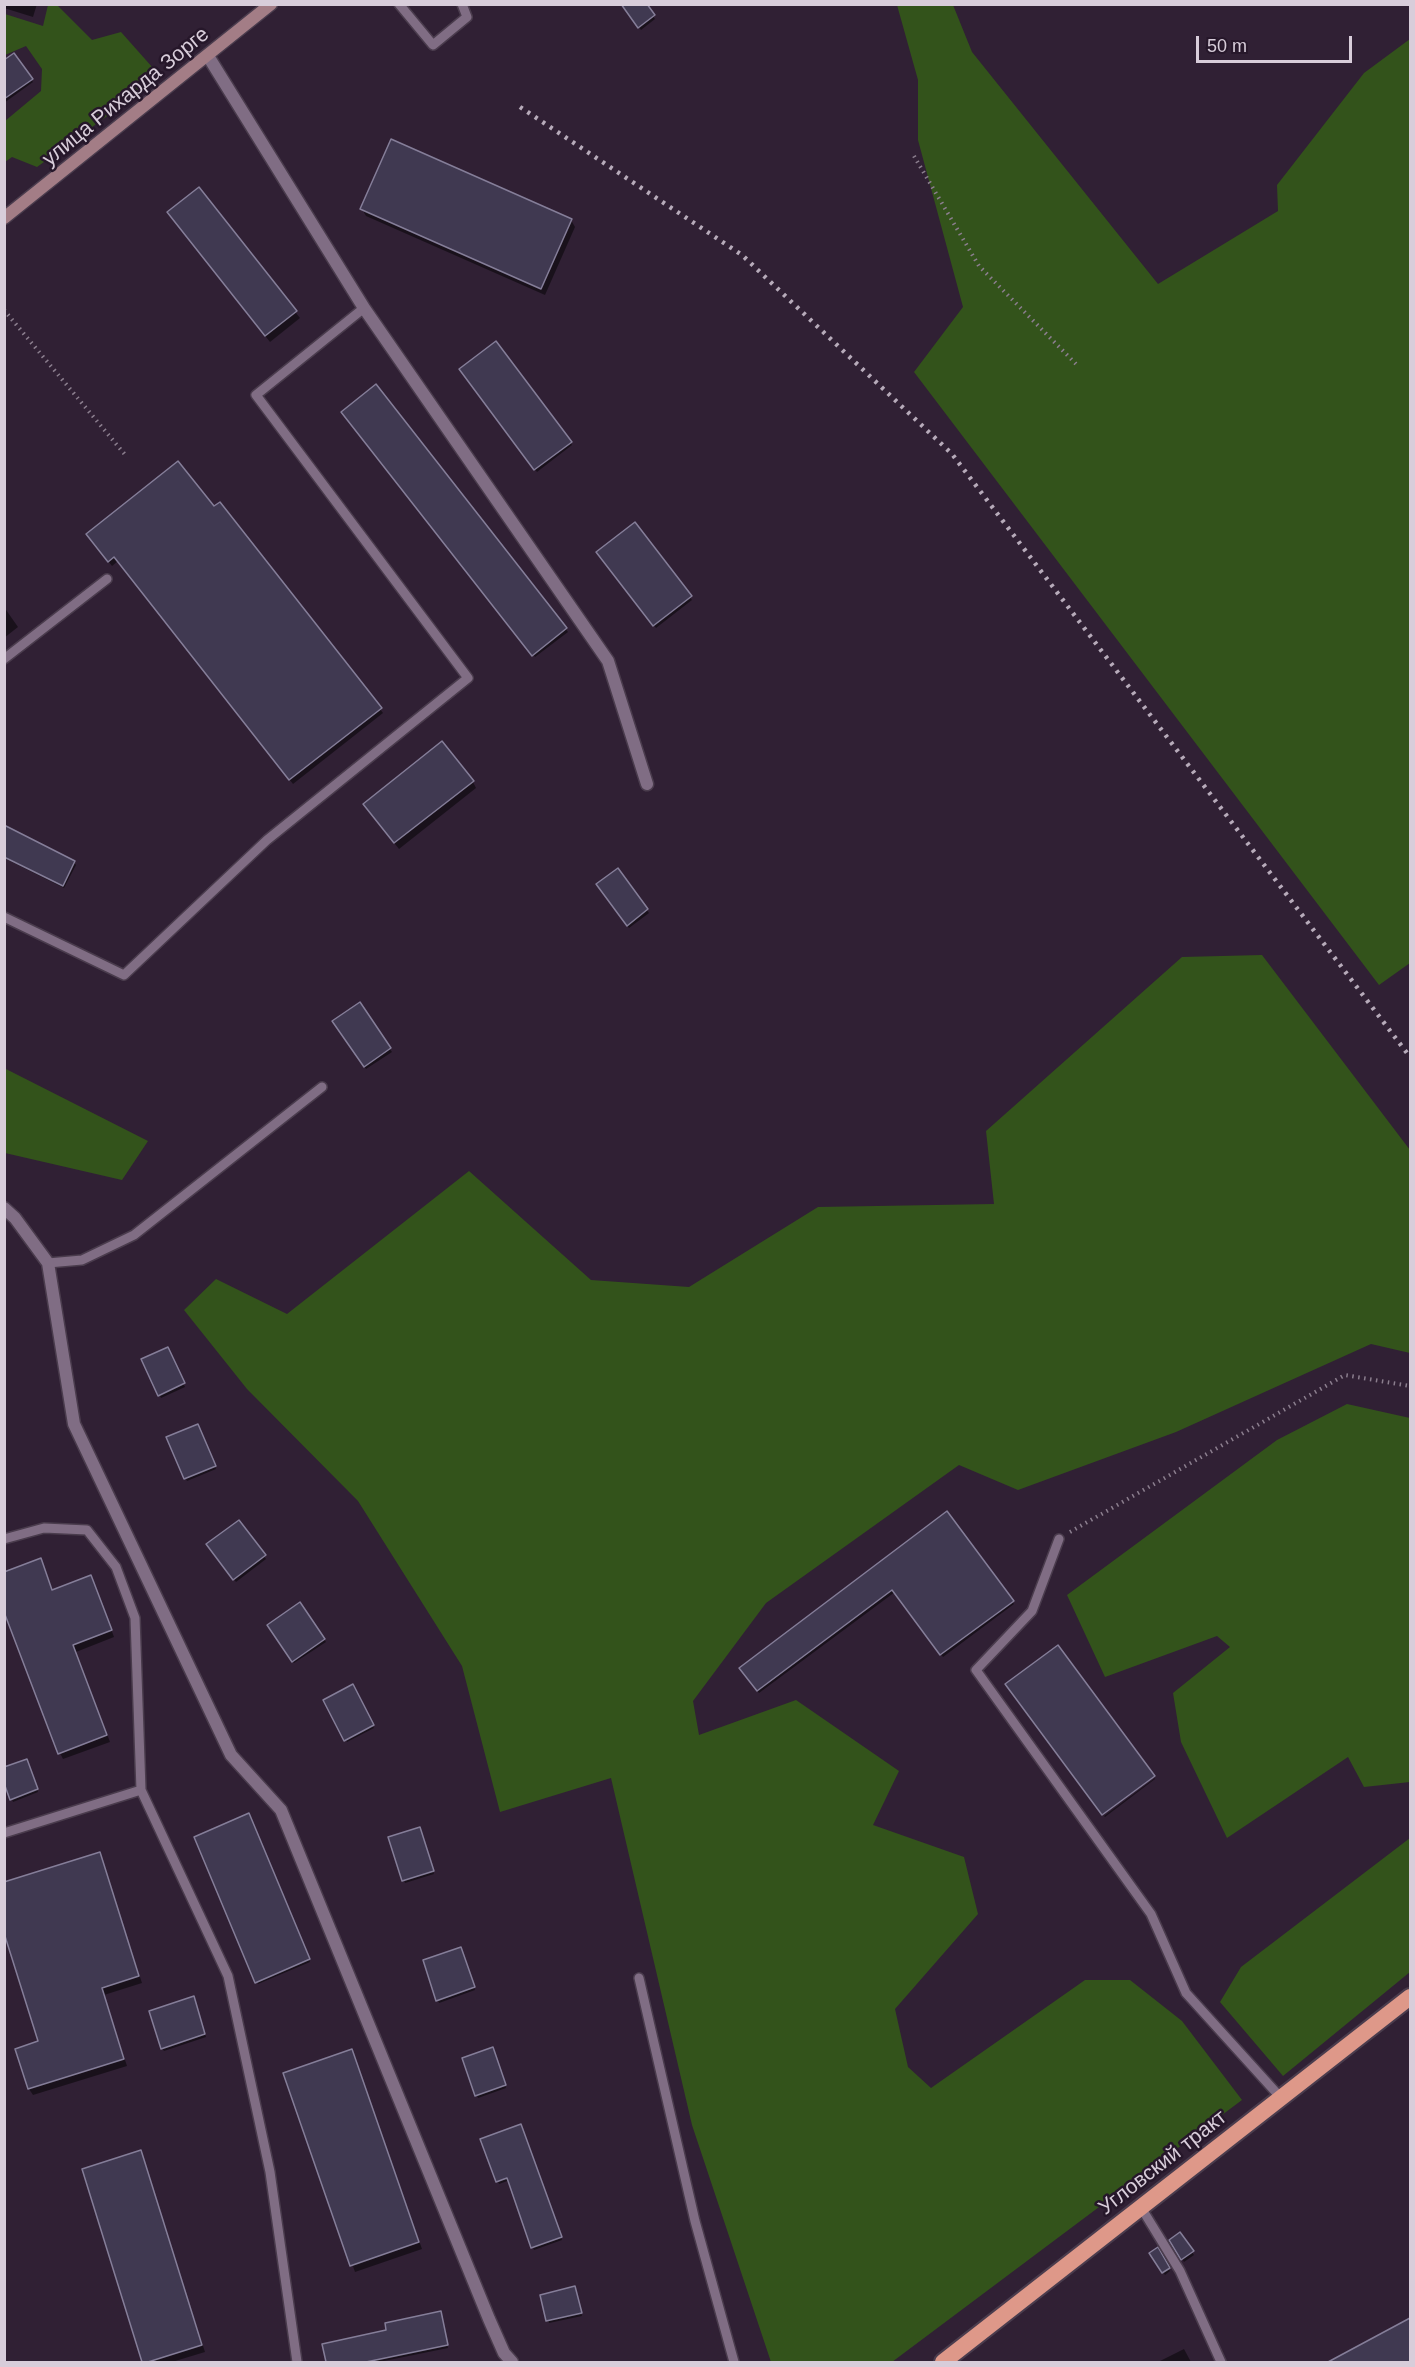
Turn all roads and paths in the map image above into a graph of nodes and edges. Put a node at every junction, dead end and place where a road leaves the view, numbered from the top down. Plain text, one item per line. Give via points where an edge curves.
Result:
1 (271, 4) edge
2 (399, 4) edge
3 (462, 4) edge
4 (208, 56) junction
5 (914, 156) dead end
6 (4, 219) edge
7 (364, 309) junction
8 (4, 310) edge
9 (1079, 366) dead end
10 (127, 457) dead end
11 (107, 579) dead end
12 (4, 658) edge
13 (647, 784) dead end
14 (4, 916) edge
15 (322, 1088) dead end
16 (4, 1208) edge
17 (48, 1263) junction
18 (1410, 1386) edge
19 (4, 1539) edge
20 (1059, 1539) joint
21 (141, 1790) junction
22 (4, 1833) edge
23 (639, 1978) dead end
24 (1410, 1997) edge
25 (1282, 2099) junction
26 (1142, 2208) junction
27 (297, 2362) edge
28 (512, 2362) edge
29 (734, 2362) edge
30 (943, 2362) edge
31 (1221, 2362) edge

1 - 4 main road, улица Рихарда Зорге
2 - 3 lane via 433,45 467,17
4 - 6 main road, улица Рихарда Зорге
4 - 7 street
5 - 9 path via 979,266
7 - 13 street via 608,661
7 - 14 lane via 256,395 468,678 267,840 124,975
8 - 10 path
11 - 12 lane
15 - 17 lane via 134,1235 82,1260
16 - 17 street
17 - 28 street via 74,1424 231,1755 281,1810 489,2319
18 - 20 path via 1345,1375
19 - 21 lane via 44,1528 87,1530 116,1567 135,1618
20 - 25 lane via 1032,1611 976,1670 1151,1914 1186,1993
21 - 22 lane
21 - 27 lane via 228,1976 270,2172
23 - 29 lane via 695,2221
24 - 25 highway, Угловский тракт
25 - 26 highway, Угловский тракт
26 - 30 highway, Угловский тракт
26 - 31 lane via 1180,2271

